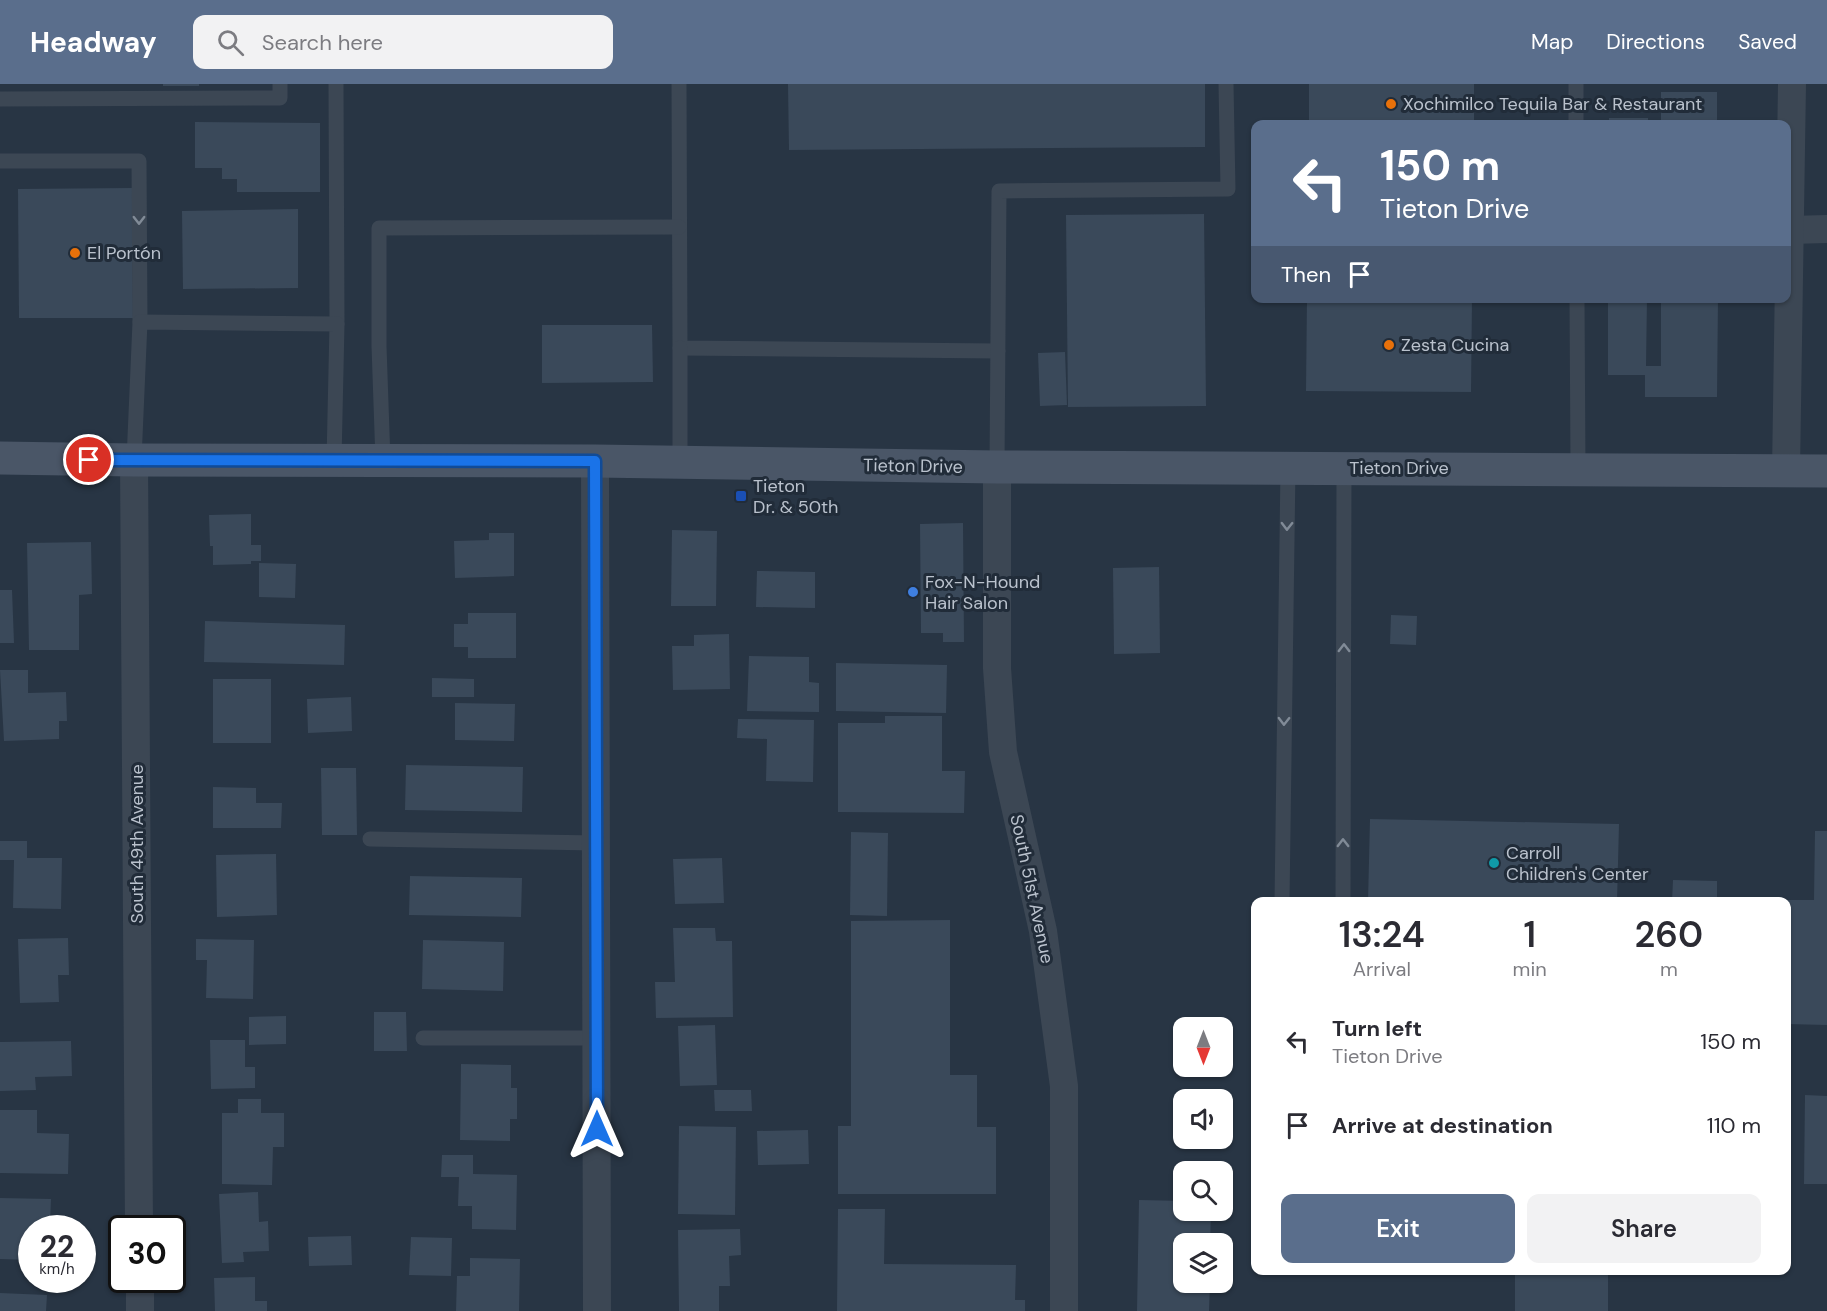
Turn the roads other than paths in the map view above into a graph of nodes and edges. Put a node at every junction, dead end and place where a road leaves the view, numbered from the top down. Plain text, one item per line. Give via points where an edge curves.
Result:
1 (280, 84) edge
2 (336, 84) edge
3 (679, 84) edge
4 (1226, 84) edge
5 (1576, 84) edge
6 (1792, 84) edge
7 (124, 92) edge
8 (0, 99) edge
9 (1576, 120) edge
10 (1791, 157) edge
11 (0, 160) edge
12 (679, 227) junction
13 (1827, 229) edge
14 (1791, 230) edge
15 (1577, 303) edge
16 (1789, 303) edge
17 (140, 322) junction
18 (337, 324) junction
19 (680, 348) junction
20 (998, 351) junction
21 (0, 458) edge
22 (134, 460) junction
23 (334, 461) junction
24 (383, 461) junction
25 (595, 461) junction
26 (680, 462) junction
27 (997, 467) junction
28 (1288, 467) junction
29 (1344, 467) junction
30 (1578, 469) junction
31 (1786, 471) junction
32 (1827, 471) edge
33 (370, 839) dead end
34 (596, 843) junction
35 (1282, 897) edge
36 (1343, 897) edge
37 (423, 1038) dead end
38 (596, 1038) junction
39 (139, 1215) edge
40 (140, 1293) edge
41 (140, 1311) edge
42 (597, 1311) edge
43 (1064, 1311) edge

1 - 7 lane via 280,98
2 - 18 lane
3 - 12 lane
4 - 20 lane via 1228,189 999,191
5 - 9 lane
6 - 10 street
7 - 8 lane
11 -> 17 lane via 139,161
12 - 19 lane
12 - 24 lane via 378,228
13 - 14 street
15 - 30 lane
16 - 31 street
17 - 18 lane
17 - 22 lane
18 - 23 lane
19 - 20 lane
19 - 26 lane
20 - 27 lane
21 - 22 main road, Tieton Drive
22 - 23 main road, Tieton Drive
22 - 39 street, South 49th Avenue
23 - 24 main road, Tieton Drive
24 - 25 main road, Tieton Drive
25 - 26 main road, Tieton Drive
25 - 34 street
26 - 27 main road, Tieton Drive
27 - 28 main road, Tieton Drive
27 - 43 street, South 51st Avenue via 997,668 1003,753 1044,931 1064,1086
28 - 29 main road, Tieton Drive
28 -> 35 lane
29 - 30 main road, Tieton Drive
36 -> 29 lane
30 - 31 main road, Tieton Drive
31 - 32 main road, Tieton Drive
33 - 34 lane
34 - 38 street
37 - 38 lane
38 - 42 street
40 - 41 street

